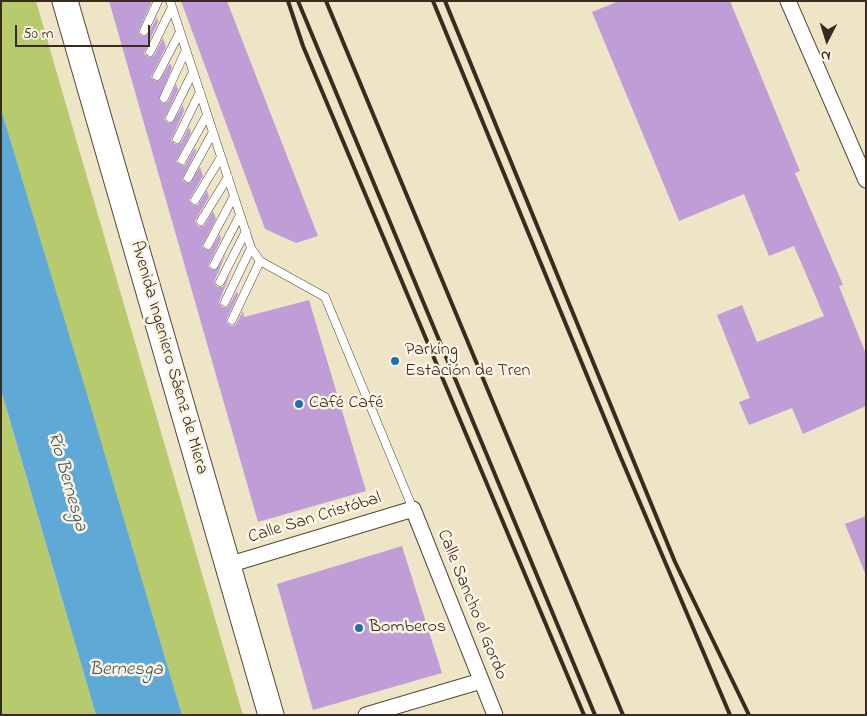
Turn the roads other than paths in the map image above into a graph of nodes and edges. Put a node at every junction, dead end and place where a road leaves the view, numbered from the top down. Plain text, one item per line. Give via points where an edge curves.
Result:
1 (65, 1) edge
2 (158, 1) edge
3 (788, 1) edge
4 (171, 4) edge
5 (144, 31) dead end
6 (180, 32) junction
7 (186, 50) junction
8 (150, 52) dead end
9 (193, 72) junction
10 (157, 76) dead end
11 (200, 92) junction
12 (164, 98) dead end
13 (207, 115) junction
14 (170, 118) dead end
15 (213, 132) junction
16 (176, 139) dead end
17 (221, 157) junction
18 (182, 160) dead end
19 (228, 177) junction
20 (188, 178) dead end
21 (866, 180) edge
22 (234, 196) junction
23 (194, 200) dead end
24 (240, 215) junction
25 (201, 221) dead end
26 (246, 231) junction
27 (208, 245) dead end
28 (251, 248) junction
29 (260, 261) junction
30 (214, 265) dead end
31 (220, 282) dead end
32 (225, 302) dead end
33 (232, 320) dead end
34 (413, 509) junction
35 (228, 565) junction
36 (481, 681) junction
37 (271, 715) edge
38 (366, 715) edge
39 (495, 715) edge

1 - 35 main road, Avenida Ingeniero Sáenz de Miera
2 - 5 lane
3 - 21 street
4 - 6 lane
4 - 8 lane
6 - 7 lane
6 - 10 lane
7 - 9 lane
7 - 12 lane
9 - 11 lane
9 - 14 lane
11 - 13 lane
11 - 16 lane
13 - 15 lane
13 - 18 lane
15 - 17 lane
15 - 20 lane
17 - 19 lane
17 - 23 lane
19 - 22 lane
19 - 25 lane
22 - 24 lane
22 - 27 lane
24 - 26 lane
24 - 30 lane
26 - 28 lane
26 - 31 lane
28 - 29 lane
28 - 32 lane
29 - 33 lane
29 - 34 lane via 325,297
34 - 35 street, Calle San Cristóbal
34 - 36 street, Calle Sancho el Gordo
35 - 37 main road, Avenida Ingeniero Sáenz de Miera
36 - 38 street
36 - 39 street, Calle Sancho el Gordo

